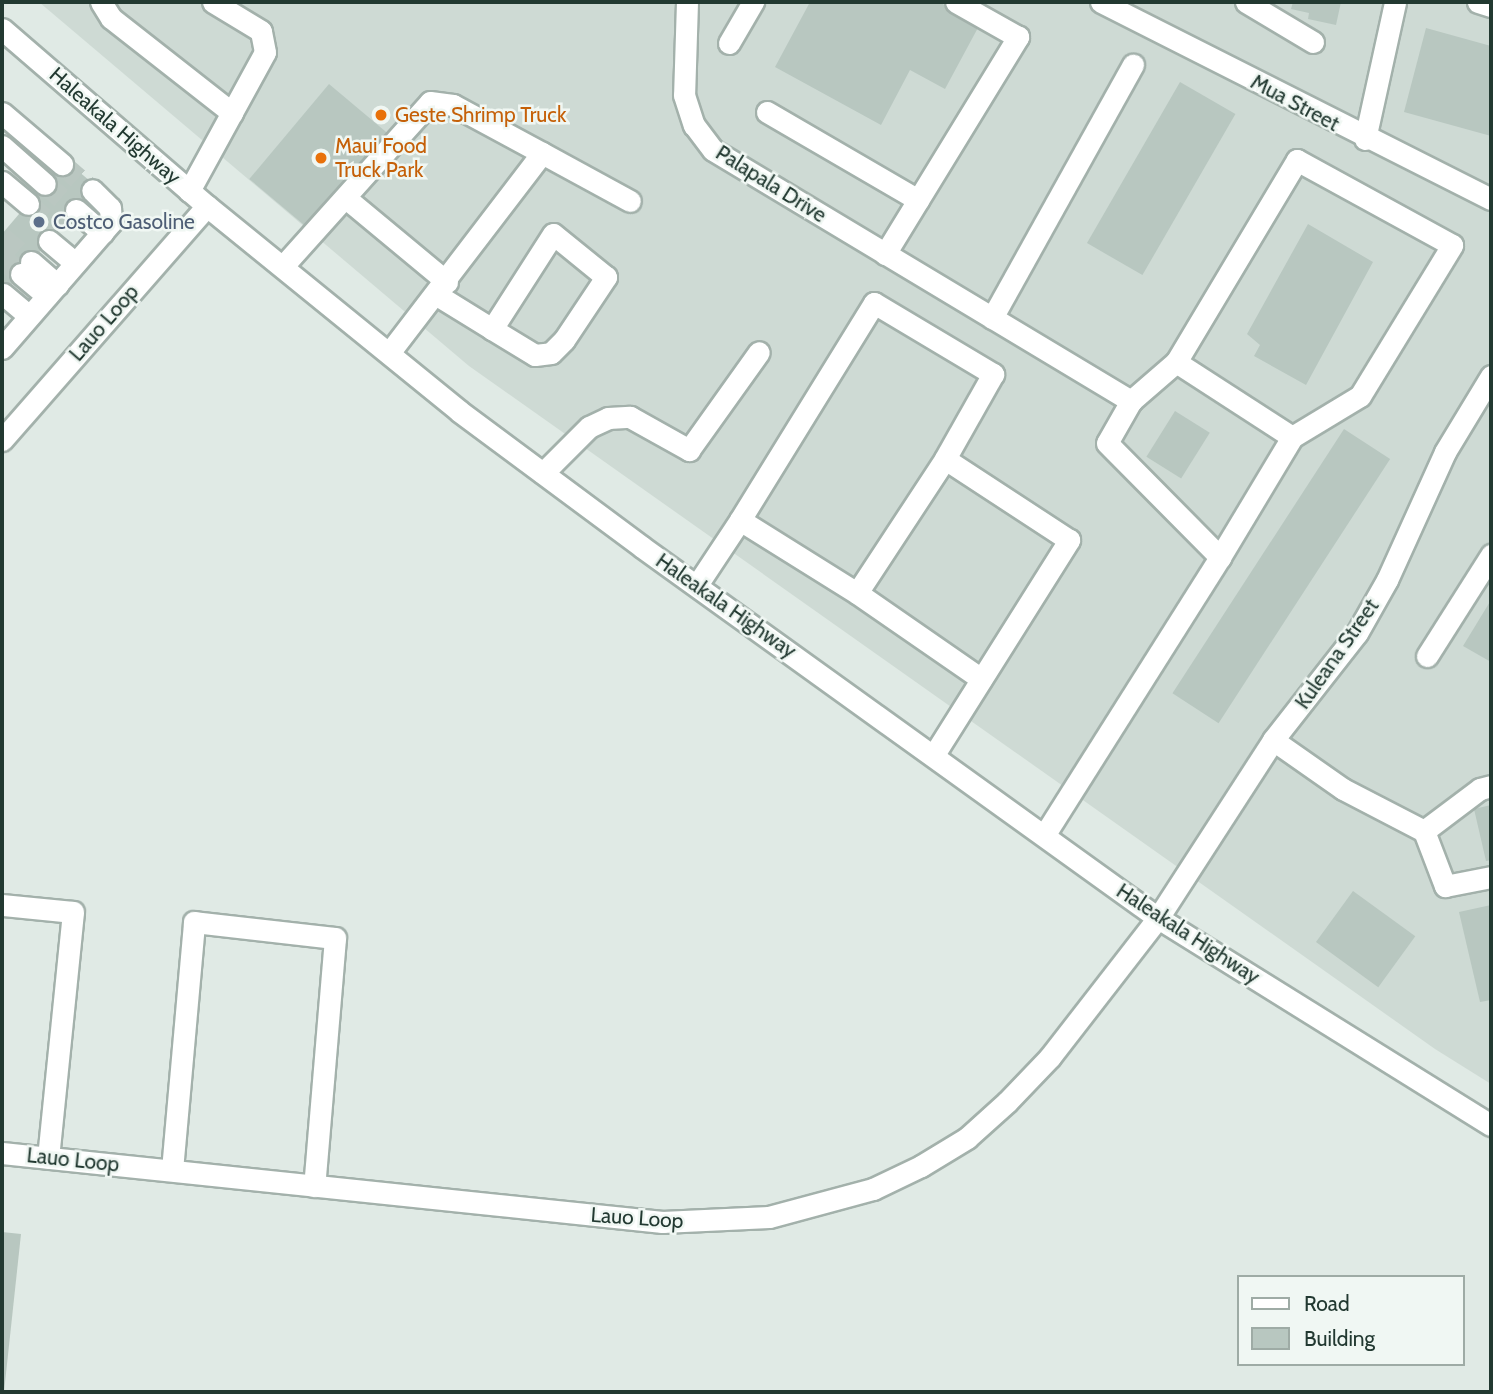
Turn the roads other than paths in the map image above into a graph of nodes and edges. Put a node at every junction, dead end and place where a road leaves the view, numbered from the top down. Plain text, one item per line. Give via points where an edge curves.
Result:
1 (101, 2) edge
2 (213, 2) edge
3 (687, 2) edge
4 (753, 2) edge
5 (956, 2) edge
6 (1101, 2) edge
7 (1246, 2) edge
8 (1395, 2) edge
9 (1478, 2) edge
10 (1491, 6) edge
11 (2, 29) edge
12 (1313, 42) dead end
13 (729, 44) dead end
14 (1133, 65) dead end
15 (767, 112) dead end
16 (2, 113) edge
17 (232, 113) junction
18 (2, 128) edge
19 (1365, 139) junction
20 (2, 146) edge
21 (542, 153) junction
22 (54, 174) junction
23 (2, 182) edge
24 (190, 191) junction
25 (347, 199) junction
26 (1491, 199) edge
27 (2, 200) edge
28 (84, 200) tunnel mouth
29 (918, 200) junction
30 (630, 201) dead end
31 (207, 206) junction
32 (54, 235) tunnel mouth
33 (885, 254) junction
34 (80, 258) junction
35 (283, 266) junction
36 (26, 268) tunnel mouth
37 (442, 289) junction
38 (52, 291) junction
39 (3, 303) edge
40 (992, 318) junction
41 (25, 322) junction
42 (492, 329) junction
43 (2, 347) edge
44 (759, 352) dead end
45 (389, 353) junction
46 (1176, 362) junction
47 (1491, 376) edge
48 (1131, 401) junction
49 (1292, 437) junction
50 (2, 440) edge
51 (945, 459) junction
52 (543, 473) junction
53 (740, 520) junction
54 (1491, 555) edge
55 (1220, 557) junction
56 (697, 585) junction
57 (857, 593) junction
58 (1427, 656) dead end
59 (981, 679) junction
60 (1273, 740) junction
61 (934, 754) junction
62 (1491, 786) edge
63 (1424, 831) junction
64 (1045, 834) junction
65 (1491, 877) edge
66 (2, 905) edge
67 (1158, 918) junction
68 (1491, 1125) edge
69 (2, 1153) edge
70 (48, 1158) junction
71 (172, 1170) junction
72 (314, 1186) junction

1 - 17 street via 111,18
2 - 17 street via 261,32 265,52
3 - 33 street, Palapala Drive via 684,95 706,143
4 - 13 street
5 - 29 street via 1017,37
6 - 19 street, Mua Street
7 - 12 street
8 - 19 street
9 - 10 street
11 - 24 street, Haleakala Highway
14 - 40 street
15 - 29 street
16 - 22 street
17 - 24 street
18 - 22 street
19 - 26 street, Mua Street
20 - 22 street
21 - 25 street via 453,105 430,102
21 - 30 street
21 - 37 street
23 - 27 street via 24,209
24 - 31 street, Haleakala Highway
25 - 35 street
25 - 37 street
28 - 34 street via 110,208 106,227
29 - 33 street
31 - 35 street, Haleakala Highway
31 - 50 street, Lauo Loop
32 - 34 street
33 - 40 street, Palapala Drive
34 - 38 street
35 - 45 street, Haleakala Highway
36 - 38 street
37 - 42 street
37 - 45 street
38 - 41 street
39 - 41 street
40 - 48 street, Palapala Drive
41 - 43 street
42 - 42 street via 535,355 551,353 606,277 553,234
44 - 52 street via 689,450 630,417 608,418 589,428
45 - 52 street, Haleakala Highway
46 - 48 street
46 - 49 street
46 - 49 street via 1297,160 1452,245 1360,396
47 - 60 street, Kuleana Street via 1445,452 1373,607
48 - 55 street via 1107,443
49 - 55 street
51 - 53 street via 993,374 874,303
51 - 57 street
51 - 59 street via 1069,540
52 - 56 street, Haleakala Highway
53 - 56 street
53 - 57 street
54 - 58 street
55 - 64 street
56 - 61 street, Haleakala Highway
57 - 59 street
59 - 61 street
60 - 63 street via 1343,789
60 - 67 street, Kuleana Street
61 - 64 street, Haleakala Highway
62 - 63 street via 1480,789
63 - 65 street via 1445,886
64 - 67 street, Haleakala Highway
66 - 70 street via 73,912
67 - 68 street, Haleakala Highway
67 - 72 street, Lauo Loop via 1051,1056 967,1138 873,1189 822,1206 769,1217 662,1222
69 - 70 street, Lauo Loop
70 - 71 street, Lauo Loop
71 - 72 street, Lauo Loop
71 - 72 street via 194,922 335,938

